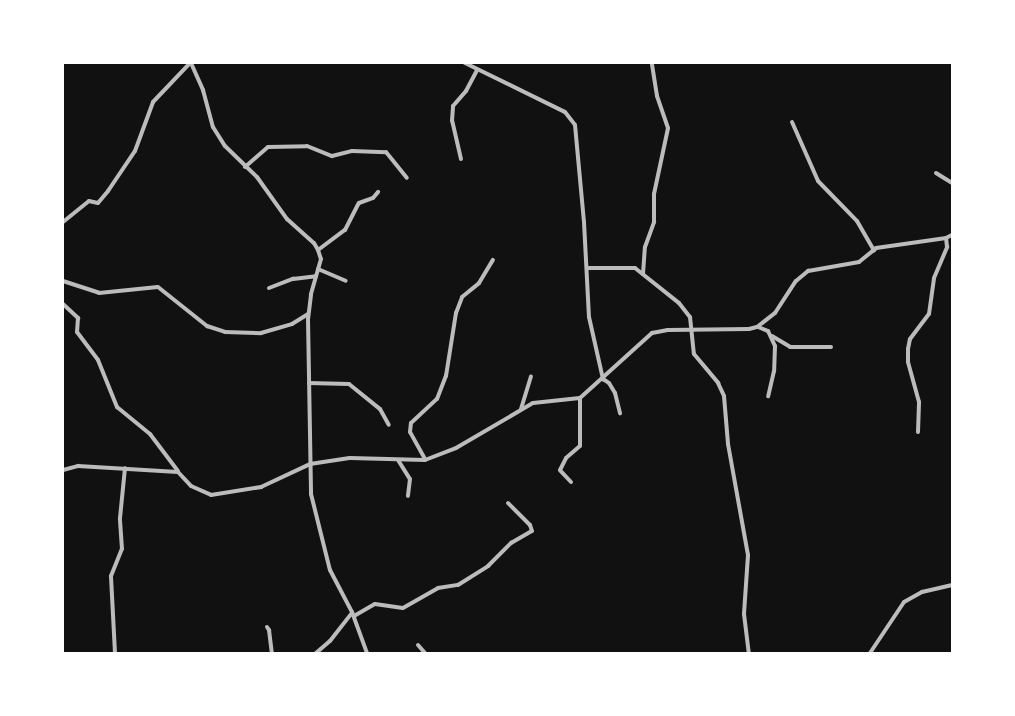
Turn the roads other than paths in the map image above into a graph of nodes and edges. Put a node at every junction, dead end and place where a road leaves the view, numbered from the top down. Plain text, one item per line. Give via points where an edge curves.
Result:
1 (191, 63) edge
2 (465, 63) edge
3 (652, 63) edge
4 (477, 70) junction
5 (792, 122) dead end
6 (461, 159) dead end
7 (245, 167) junction
8 (936, 173) dead end
9 (407, 178) dead end
10 (952, 183) edge
11 (378, 192) dead end
12 (63, 222) edge
13 (952, 235) edge
14 (946, 238) junction
15 (318, 250) junction
16 (874, 250) junction
17 (493, 260) dead end
18 (587, 267) junction
19 (318, 269) junction
20 (643, 275) junction
21 (316, 276) junction
22 (63, 281) edge
23 (346, 281) dead end
24 (269, 288) dead end
25 (63, 304) edge
26 (308, 314) junction
27 (757, 327) junction
28 (692, 330) junction
29 (772, 335) junction
30 (831, 347) dead end
31 (531, 377) dead end
32 (603, 380) junction
33 (309, 383) junction
34 (768, 396) dead end
35 (580, 398) junction
36 (521, 409) junction
37 (620, 413) dead end
38 (389, 425) dead end
39 (918, 432) dead end
40 (398, 459) junction
41 (425, 460) junction
42 (310, 464) junction
43 (125, 468) junction
44 (63, 470) edge
45 (178, 472) junction
46 (571, 482) dead end
47 (408, 496) dead end
48 (508, 503) dead end
49 (952, 585) edge
50 (353, 614) junction
51 (267, 627) dead end
52 (417, 645) dead end
53 (115, 653) edge
54 (272, 653) edge
55 (316, 653) edge
56 (367, 653) edge
57 (425, 653) edge
58 (749, 653) edge
59 (870, 653) edge

1 - 7 street via 216,133
1 - 12 street via 153,102 135,151 108,191 98,203 89,201
2 - 4 street
3 - 20 street via 657,96 668,128
4 - 6 street via 453,106 452,121
4 - 18 street via 541,99 571,118 575,125
5 - 16 street via 818,181 857,220
7 - 9 street via 268,147 307,146 332,156 352,151 386,152
7 - 15 street
8 - 10 street
11 - 15 street via 359,203 345,230
13 - 14 street
14 - 16 street
14 - 39 street via 929,314 910,339 908,349 919,402
15 - 19 street
16 - 27 street via 859,262 808,271 775,313
17 - 41 street via 479,283 462,297 446,376 437,399 411,423 410,432
18 - 20 street via 634,268
18 - 32 street via 589,317
19 - 21 street
19 - 23 street
20 - 28 street via 679,303 690,317
21 - 24 street
21 - 26 street
22 - 26 street via 99,293 158,287 207,326 225,333 261,333 292,324
25 - 45 street via 78,318 77,332 98,360 117,407 150,435
26 - 33 street
27 - 28 street
27 - 29 street
28 - 32 street via 652,333
28 - 58 street via 694,354 718,383 728,416 728,444 748,555 744,614
29 - 30 street via 790,347
29 - 34 street via 774,371
31 - 36 street
32 - 35 street
32 - 37 street via 615,393
33 - 38 street via 349,384 380,409
33 - 42 street
35 - 36 street
35 - 46 street via 580,446 566,458 560,470
36 - 41 street via 456,448
40 - 41 street
40 - 42 street via 350,458
40 - 47 street via 410,479
42 - 45 street via 261,487 211,495 191,486
42 - 50 street via 315,518 330,570
43 - 44 street via 78,466
43 - 45 street
43 - 53 street via 120,518 122,549 111,576
48 - 50 street via 532,531 511,543 488,566 458,585 438,588 403,608 375,604
49 - 59 street via 922,592 904,602
50 - 55 street
50 - 56 street
51 - 54 street
52 - 57 street

